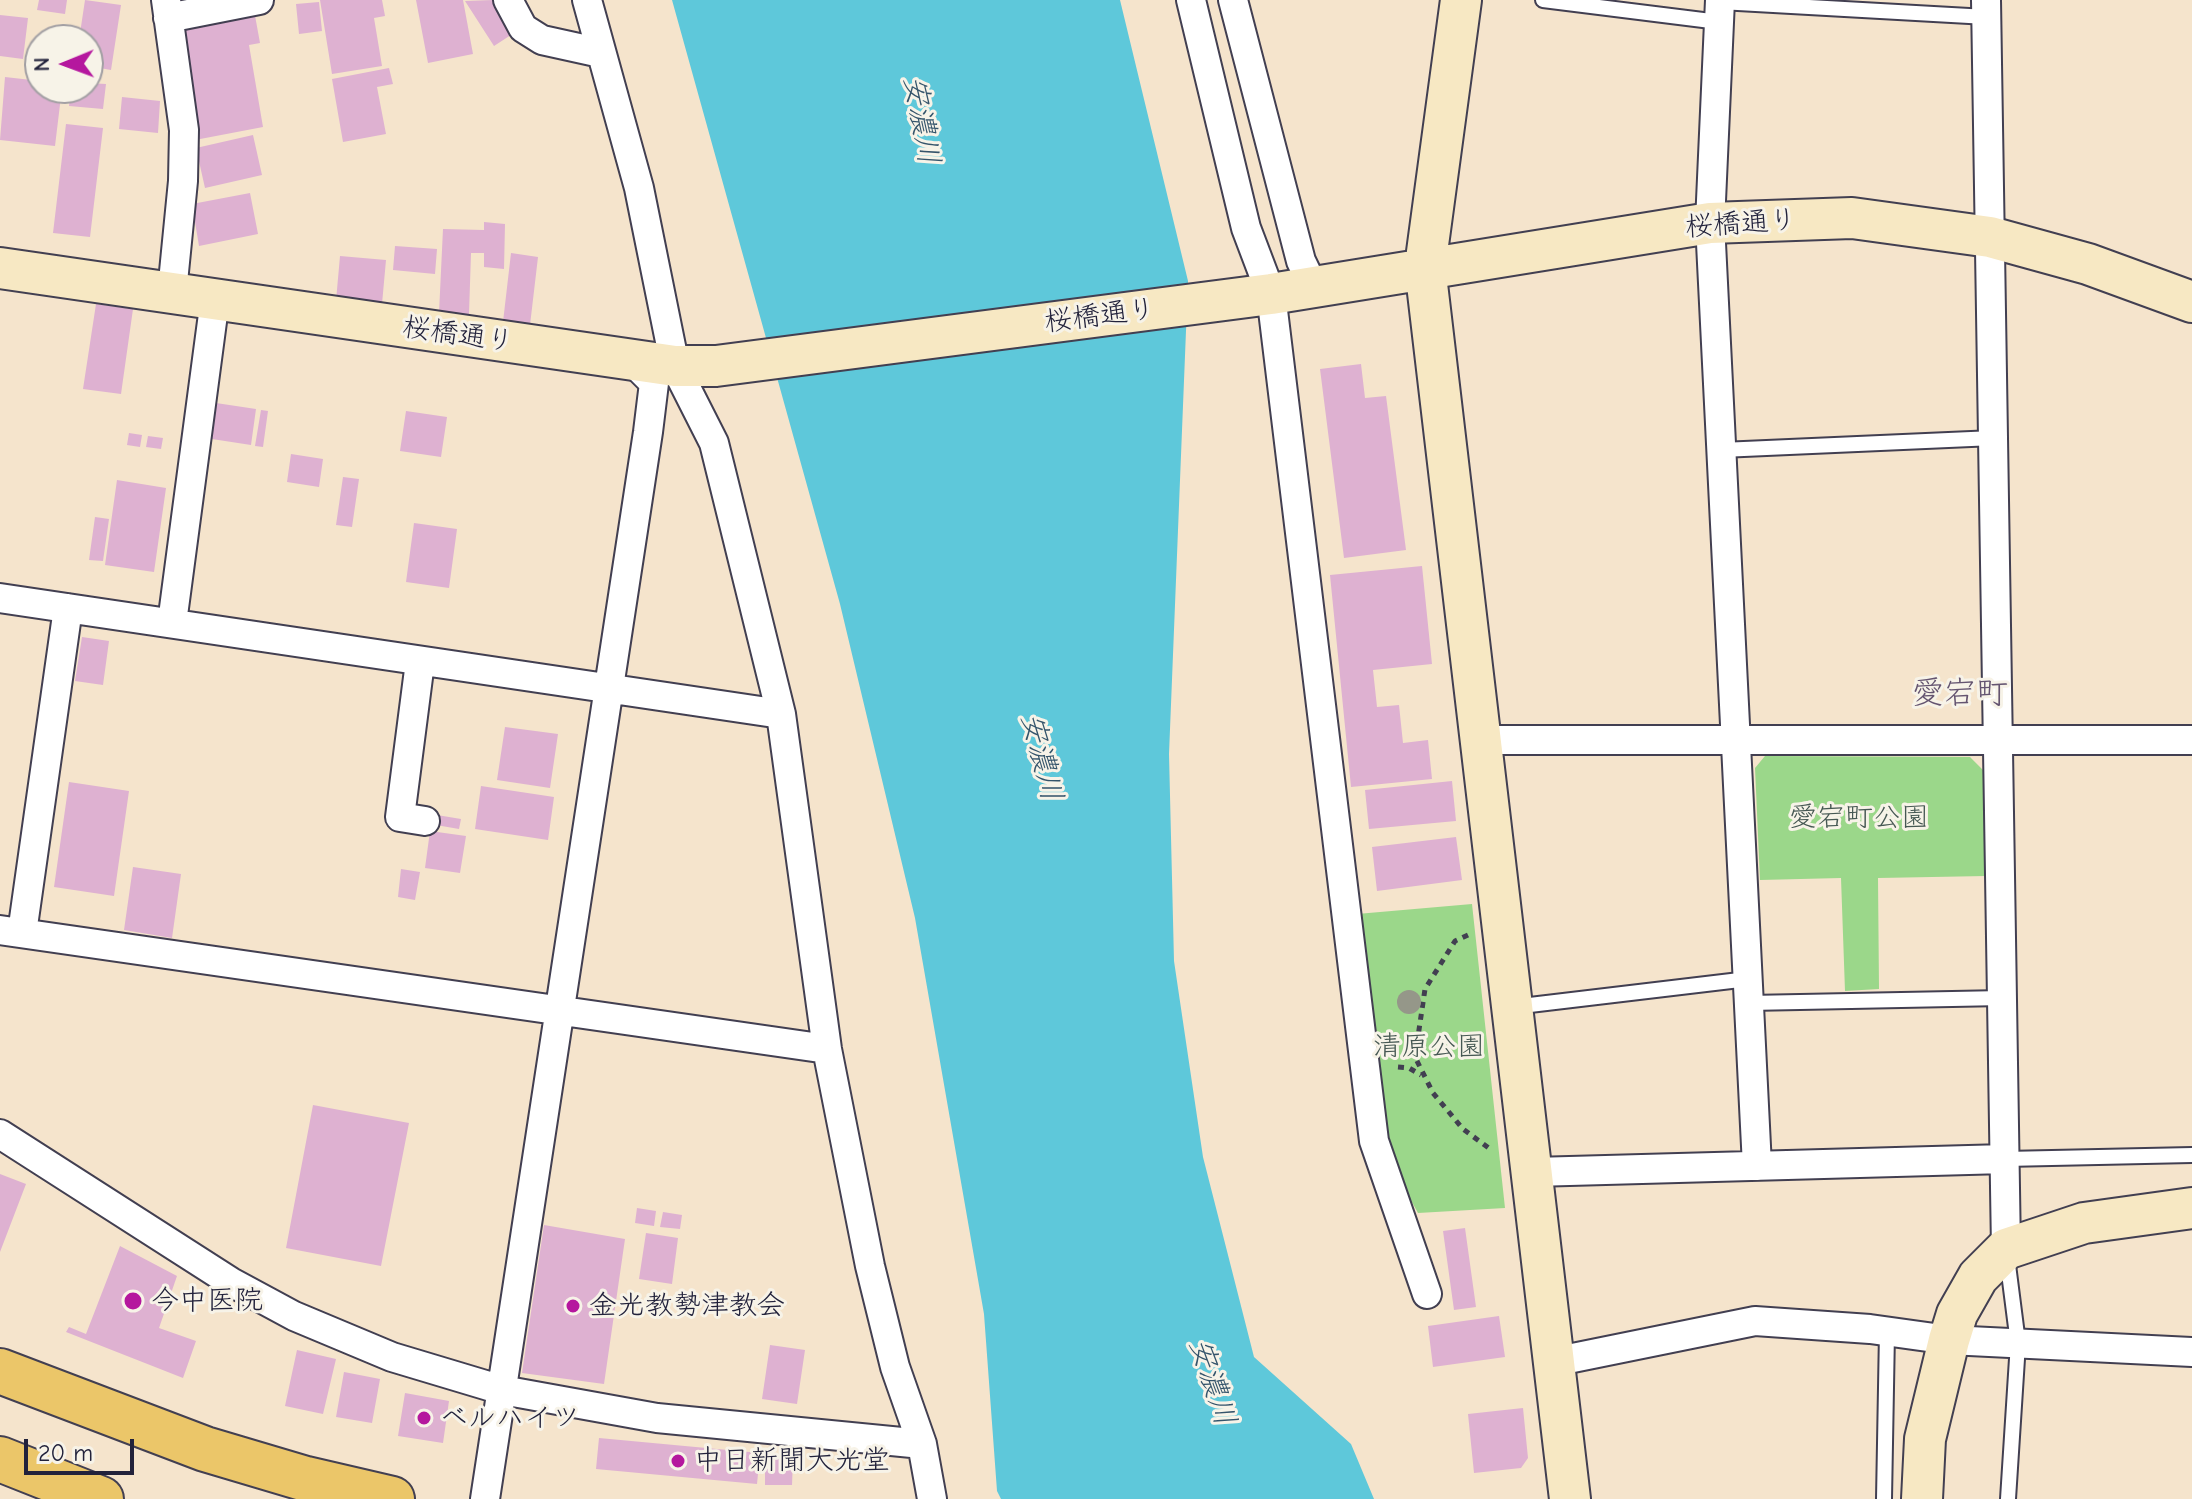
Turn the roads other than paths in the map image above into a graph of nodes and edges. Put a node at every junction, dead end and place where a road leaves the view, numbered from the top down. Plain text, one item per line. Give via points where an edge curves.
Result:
1 (259, 0) edge
2 (508, 0) edge
3 (587, 0) edge
4 (1191, 0) edge
5 (1233, 0) edge
6 (1461, 0) edge
7 (1543, 0) edge
8 (1719, 8) edge
9 (1987, 8) edge
10 (167, 9) edge
11 (601, 53) junction
12 (1710, 223) junction
13 (1990, 237) junction
14 (1425, 267) junction
15 (0, 268) edge
16 (1313, 286) junction
17 (172, 292) junction
18 (1271, 294) junction
19 (215, 299) junction
20 (2192, 302) edge
21 (632, 361) junction
22 (675, 366) junction
23 (696, 405) junction
24 (648, 432) junction
25 (1994, 438) junction
26 (1721, 450) junction
27 (0, 598) edge
28 (68, 608) junction
29 (172, 623) junction
30 (420, 662) junction
31 (610, 691) junction
32 (781, 714) junction
33 (1736, 739) junction
34 (1483, 740) junction
35 (2192, 740) edge
36 (1998, 742) junction
37 (425, 821) dead end
38 (11, 931) edge
39 (1749, 991) junction
40 (2003, 998) junction
41 (1513, 1007) junction
42 (558, 1009) junction
43 (827, 1049) junction
44 (0, 1134) edge
45 (2192, 1155) edge
46 (2005, 1159) junction
47 (1757, 1166) junction
48 (1533, 1172) junction
49 (2192, 1208) edge
50 (2006, 1249) junction
51 (1427, 1294) dead end
52 (1887, 1332) junction
53 (1949, 1340) junction
54 (2018, 1343) junction
55 (2192, 1352) edge
56 (1553, 1362) junction
57 (0, 1371) edge
58 (502, 1390) junction
59 (922, 1444) junction
60 (0, 1459) edge
61 (101, 1499) edge
62 (392, 1499) edge
63 (485, 1499) edge
64 (932, 1499) edge
65 (1570, 1499) edge
66 (1884, 1499) edge
67 (1922, 1499) edge
68 (2008, 1499) edge

1 - 10 street
2 - 11 street via 523,28 542,40
3 - 11 street
4 - 18 street via 1246,228
5 - 16 street via 1301,261
6 - 14 street
7 - 8 lane
8 - 9 lane
8 - 12 street
9 - 13 street
10 - 17 street via 184,130
11 - 22 street via 639,188
12 - 13 street, 桜橋通り via 1852,218
12 - 14 street, 桜橋通り
12 - 26 street
13 - 20 street, 桜橋通り via 2088,264
13 - 25 street
14 - 16 street, 桜橋通り
14 - 34 street
15 - 17 street, 桜橋通り
16 - 18 street, 桜橋通り
17 - 19 street, 桜橋通り
18 - 22 street, 桜橋通り via 716,366
18 - 51 street via 1374,1141
19 - 21 street, 桜橋通り
19 - 29 street
21 - 22 street, 桜橋通り
21 - 24 street via 654,383
22 - 23 street
23 - 24 street
23 - 32 street via 714,443
24 - 31 street
25 - 26 lane
25 - 36 street
26 - 33 street
27 - 28 street
28 - 29 street
28 - 38 street
29 - 30 street
30 - 31 street
30 - 37 street via 400,817
31 - 32 street
31 - 42 street
32 - 43 street
33 - 34 street
33 - 36 street
33 - 39 street
34 - 41 street
35 - 36 street
36 - 40 street
38 - 42 street
39 - 40 lane
39 - 41 lane
39 - 47 street
40 - 46 street
41 - 48 street
42 - 43 street
42 - 58 street
43 - 59 street via 870,1266 895,1367
44 - 58 street via 231,1282 294,1316 392,1357
45 - 46 lane
46 - 47 street
46 - 50 street
47 - 48 street
48 - 56 street
49 - 50 street via 2084,1223
50 - 53 street via 1978,1277
50 - 54 lane
52 - 53 street
52 - 56 street via 1755,1321
52 - 66 lane
53 - 54 street
53 - 67 street via 1925,1439
54 - 55 street
54 - 68 lane
56 - 65 street
57 - 62 highway via 205,1449
58 - 59 street via 698,1424
58 - 63 street
59 - 64 street
60 - 61 highway

